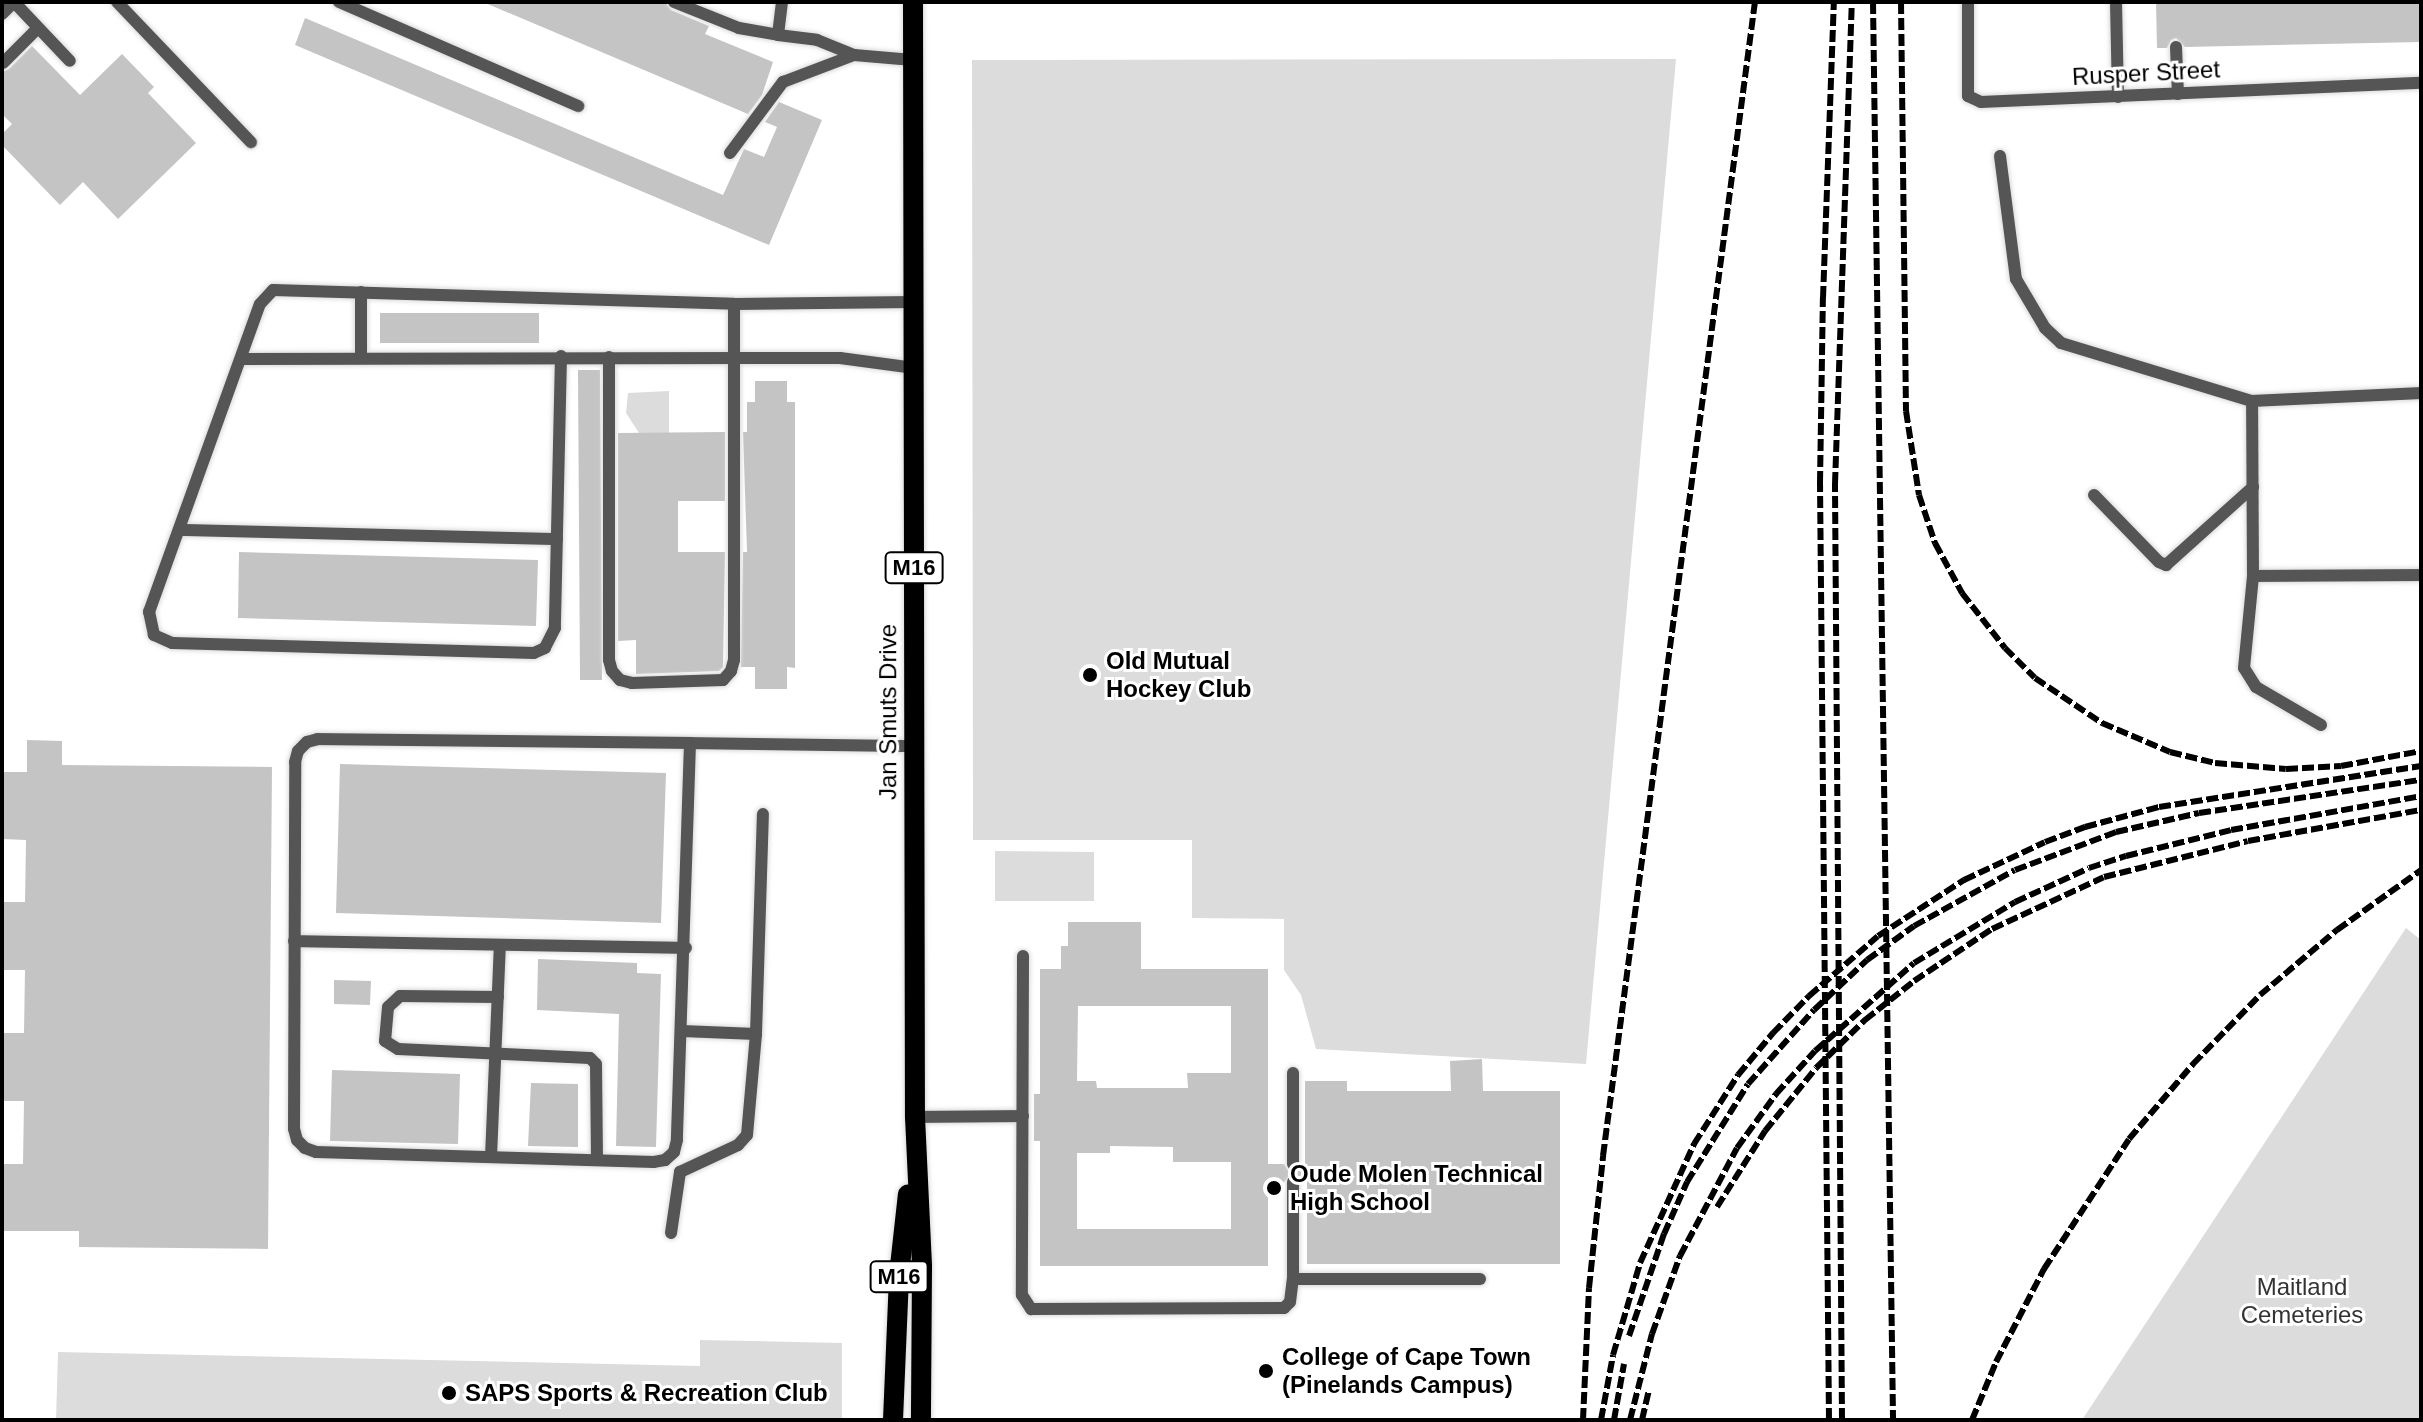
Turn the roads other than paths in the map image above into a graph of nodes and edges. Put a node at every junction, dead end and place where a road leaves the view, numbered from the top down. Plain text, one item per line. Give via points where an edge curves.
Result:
1 (14, 2) edge
2 (117, 2) edge
3 (339, 2) edge
4 (674, 2) edge
5 (782, 2) edge
6 (913, 2) edge
7 (1968, 2) edge
8 (2116, 2) edge
9 (2, 14) edge
10 (38, 28) junction
11 (778, 35) junction
12 (2176, 47) dead end
13 (854, 55) junction
14 (913, 60) junction
15 (70, 61) dead end
16 (3, 63) edge
17 (2421, 83) edge
18 (2178, 94) junction
19 (2118, 97) junction
20 (578, 106) dead end
21 (251, 142) dead end
22 (730, 153) dead end
23 (2000, 156) dead end
24 (361, 292) junction
25 (914, 302) junction
26 (734, 304) junction
27 (361, 356) junction
28 (561, 356) junction
29 (609, 357) junction
30 (734, 358) junction
31 (242, 359) junction
32 (914, 368) junction
33 (2421, 393) edge
34 (2252, 401) junction
35 (2253, 487) junction
36 (2094, 495) dead end
37 (181, 530) junction
38 (557, 539) junction
39 (2421, 575) edge
40 (2253, 576) junction
41 (2321, 725) dead end
42 (690, 743) junction
43 (914, 746) junction
44 (763, 814) dead end
45 (294, 941) junction
46 (500, 945) junction
47 (686, 948) junction
48 (1023, 956) dead end
49 (498, 997) junction
50 (682, 1031) junction
51 (756, 1034) junction
52 (496, 1053) junction
53 (1293, 1073) dead end
54 (1023, 1116) junction
55 (915, 1125) junction
56 (491, 1157) junction
57 (597, 1160) junction
58 (1293, 1164) dead end
59 (1293, 1182) dead end
60 (671, 1233) dead end
61 (1293, 1279) junction
62 (1480, 1279) dead end
63 (893, 1420) edge
64 (921, 1420) edge

1 - 9 lane
1 - 10 lane
2 - 21 lane
3 - 20 lane
4 - 11 lane via 739,28
5 - 11 lane
6 - 14 main road, Jan Smuts Drive / M16
7 - 19 lane, Rusper Street via 1968,96 1976,101
8 - 19 lane
10 - 15 lane
10 - 16 lane
11 - 13 lane via 817,40
12 - 18 lane
13 - 14 lane
13 - 22 lane via 783,82
14 - 25 main road, Jan Smuts Drive / M16
17 - 18 lane, Rusper Street
18 - 19 lane, Rusper Street
23 - 34 lane via 2016,279 2045,328 2061,343
24 - 26 lane
24 - 27 lane
24 - 31 lane via 282,289 267,294
25 - 26 lane
25 - 32 main road, Jan Smuts Drive / M16
26 - 30 lane
27 - 28 lane
27 - 31 lane
28 - 29 lane
28 - 38 lane
29 - 30 lane
29 - 30 lane via 609,660 620,680 632,683 712,683 731,671
30 - 32 lane via 840,358
31 - 37 lane
32 - 43 main road, Jan Smuts Drive / M16
33 - 34 lane
34 - 35 lane
35 - 36 lane via 2166,565
35 - 40 lane
37 - 38 lane
37 - 38 lane via 149,612 150,628 165,642 534,653 554,636
39 - 40 lane
40 - 41 lane via 2244,668 2256,687
42 - 43 lane
42 - 45 lane via 307,742 295,762
42 - 47 lane
43 - 55 main road, Jan Smuts Drive / M16
44 - 51 lane
45 - 46 lane
45 - 56 lane via 297,1140 316,1152
46 - 47 lane
46 - 49 lane
47 - 50 lane
48 - 54 lane
49 - 52 lane
49 - 52 lane via 400,996 388,1007 384,1033 389,1046 398,1049
50 - 51 lane
50 - 57 lane via 674,1152 654,1162
51 - 60 lane via 747,1135 738,1145 680,1172
52 - 56 lane
52 - 57 lane via 594,1060
53 - 58 lane
54 - 55 lane
54 - 61 lane via 1022,1295 1031,1309 1276,1310 1290,1302
55 - 63 main road, Jan Smuts Drive / M16 via 899,1275
55 - 64 main road, Jan Smuts Drive / M16 via 922,1267
56 - 57 lane
59 - 61 lane
61 - 62 lane

